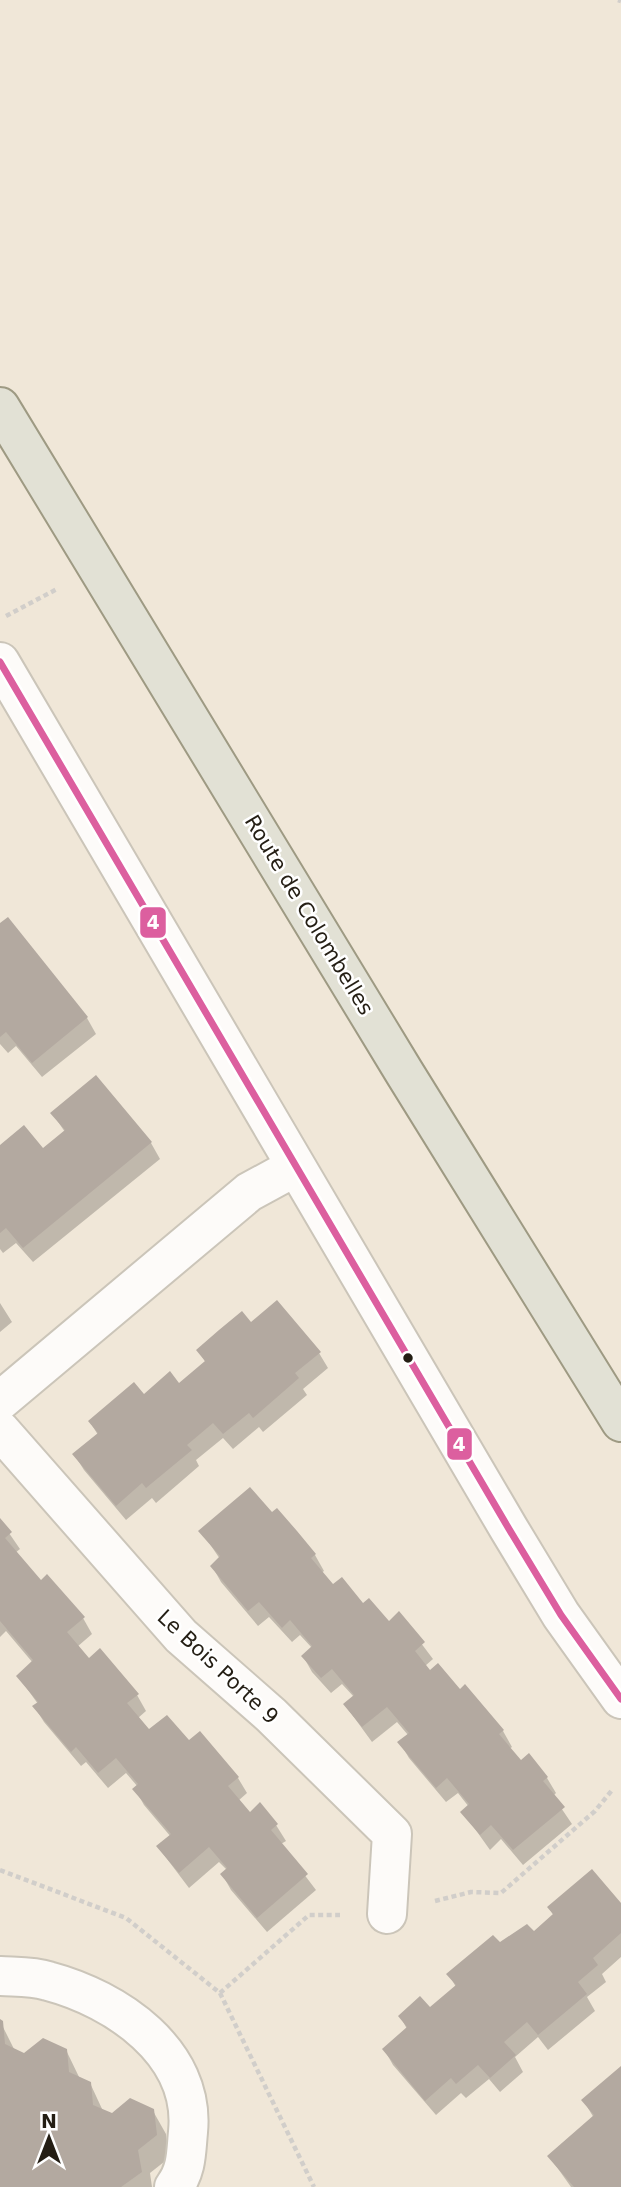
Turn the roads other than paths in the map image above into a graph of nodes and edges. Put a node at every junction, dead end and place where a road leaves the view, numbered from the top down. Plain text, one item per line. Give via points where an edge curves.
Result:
1 (0, 407) edge
2 (0, 662) edge
3 (12, 709) edge
4 (295, 1167) junction
5 (0, 1401) edge
6 (621, 1422) edge
7 (0, 1430) edge
8 (621, 1699) edge
9 (387, 1914) road end
10 (0, 1976) edge
11 (174, 2187) edge

1 - 6 main road, Route de Colombelles
2 - 3 street
3 - 4 street
4 - 5 street via 249,1192
4 - 8 street via 561,1615
7 - 9 street, Le Bois Porte 9 via 181,1636 392,1834
10 - 11 street via 45,1979 90,1994 161,2047 184,2083 189,2125 184,2174

